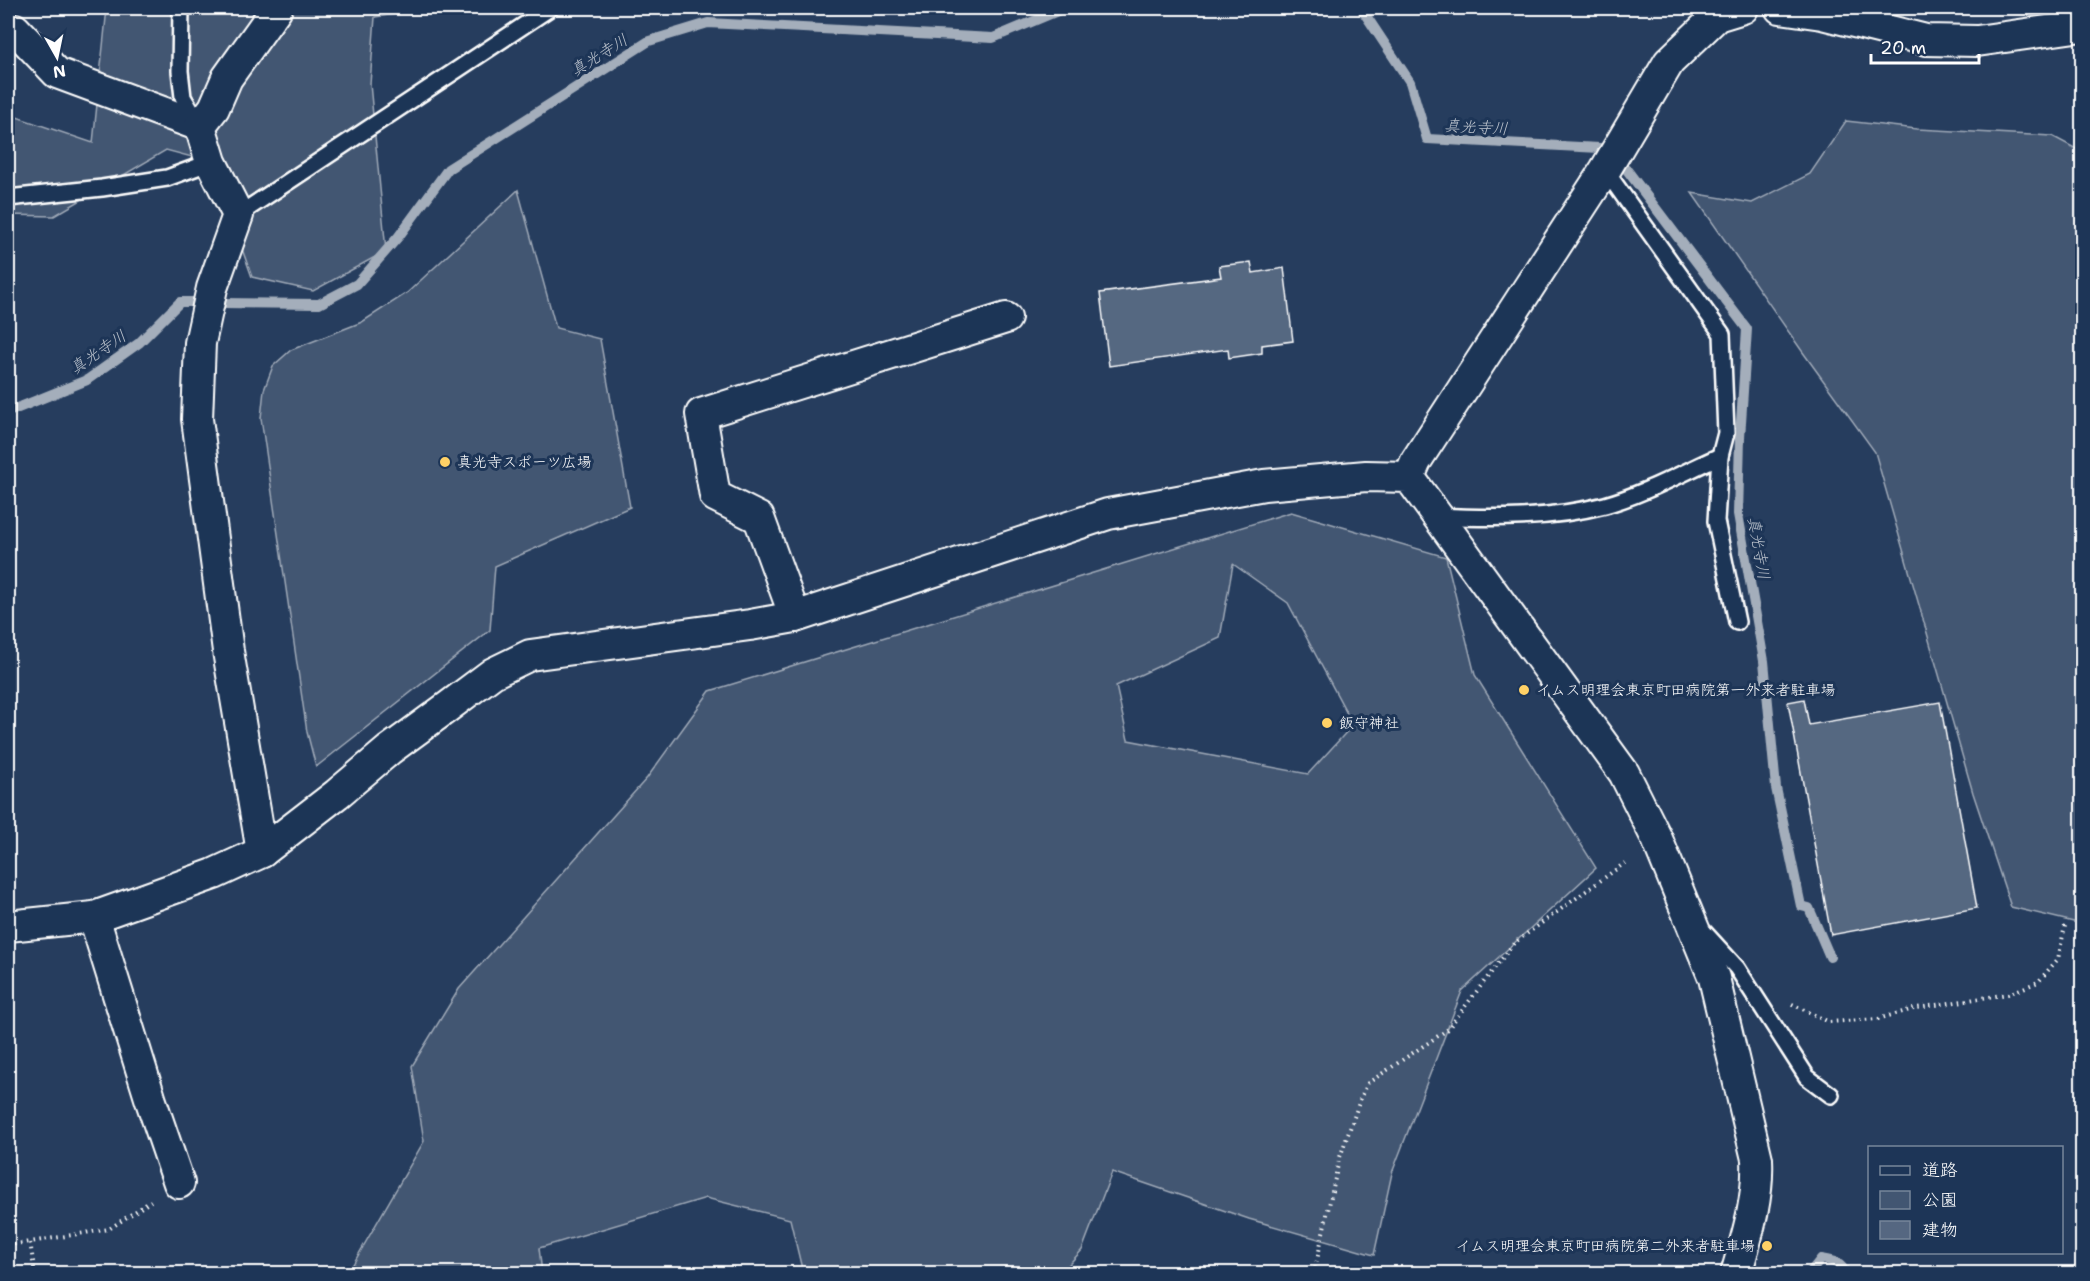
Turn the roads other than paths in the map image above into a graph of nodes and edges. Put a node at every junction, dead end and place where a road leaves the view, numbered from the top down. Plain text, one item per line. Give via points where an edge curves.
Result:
1 (181, 8) edge
2 (277, 8) edge
3 (550, 8) edge
4 (1743, 8) edge
5 (1780, 8) edge
6 (2082, 26) edge
7 (15, 29) dead end
8 (200, 126) junction
9 (211, 162) junction
10 (1605, 170) junction
11 (8, 198) edge
12 (238, 215) junction
13 (1006, 318) dead end
14 (1720, 456) junction
15 (1409, 477) junction
16 (1439, 516) junction
17 (795, 617) junction
18 (1737, 622) dead end
19 (262, 852) junction
20 (94, 917) junction
21 (1690, 917) junction
22 (8, 926) edge
23 (1831, 1095) dead end
24 (179, 1183) road end
25 (1736, 1274) edge

1 - 8 lane via 183,97
2 - 8 street via 227,78 214,108
3 - 12 lane
4 - 10 street via 1717,16 1669,62
5 - 6 street via 1926,40 1977,41
7 - 8 street via 57,73
8 - 9 street
9 - 11 lane via 167,178
9 - 12 street
10 - 14 lane via 1722,334 1725,433
10 - 15 street
12 - 19 street via 212,288 200,343 197,419 228,651
13 - 17 street via 701,414 715,495 759,518
14 - 16 lane via 1604,505 1509,517
14 - 18 lane via 1716,521
15 - 16 street
15 - 17 street via 1366,476 1264,485 1108,514
16 - 21 street via 1624,773
17 - 19 street via 530,655 493,673
19 - 20 street via 214,874
20 - 22 street
20 - 24 street
21 - 23 lane via 1737,968 1807,1077
21 - 25 street via 1714,978 1757,1159 1752,1219

